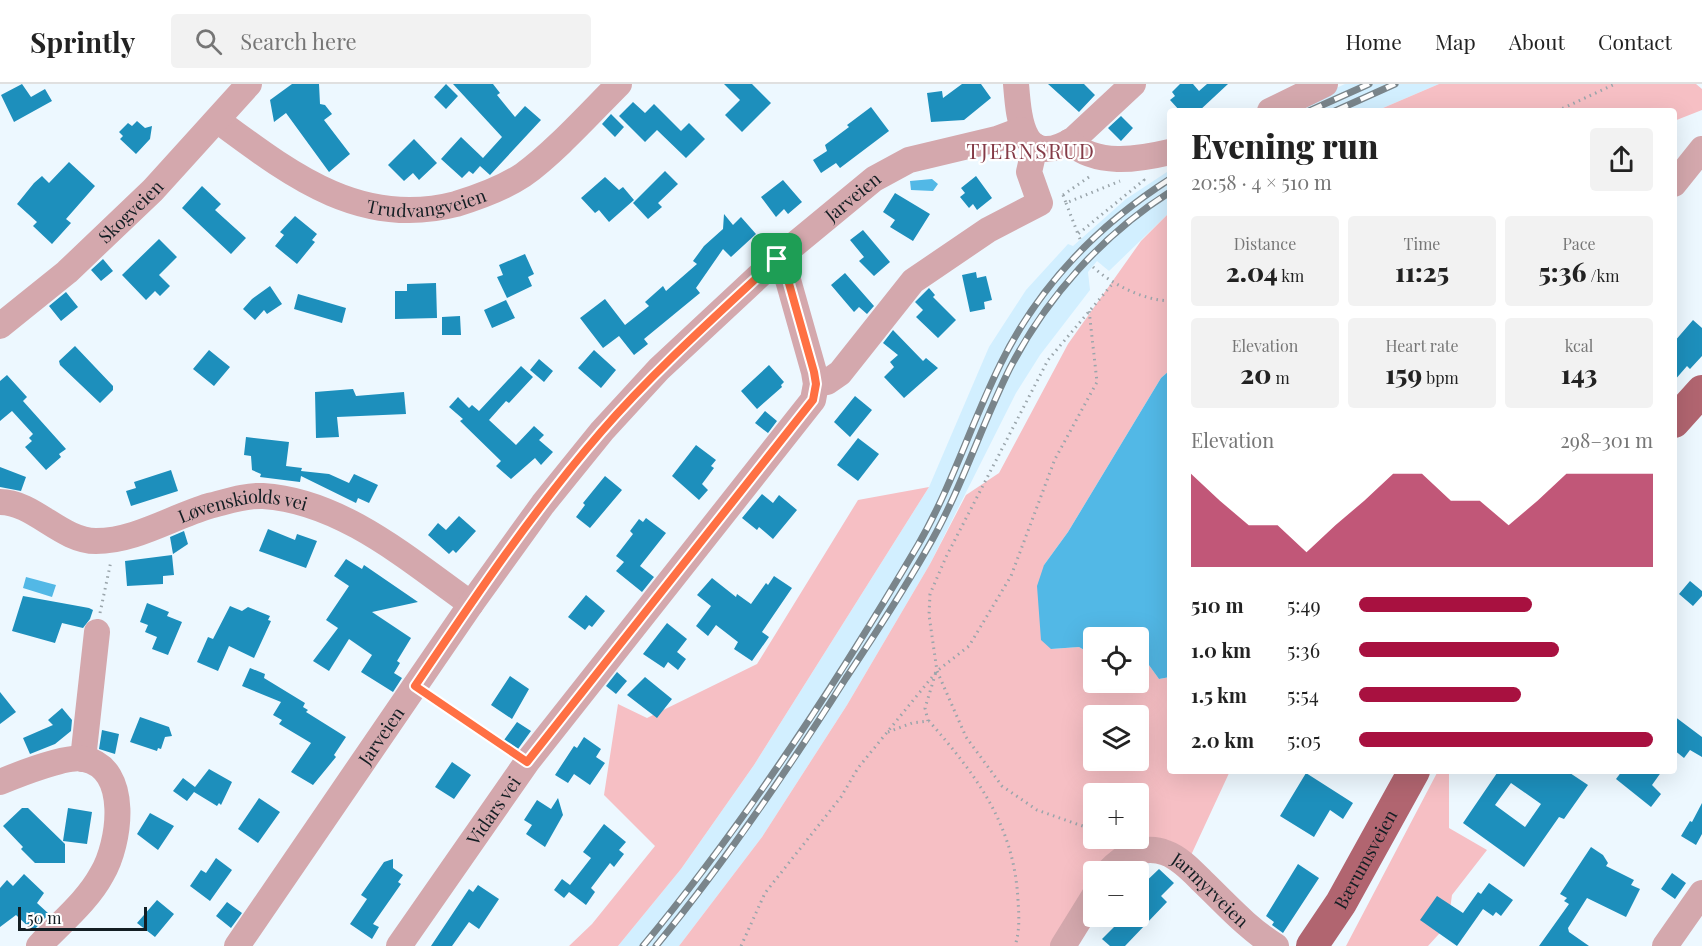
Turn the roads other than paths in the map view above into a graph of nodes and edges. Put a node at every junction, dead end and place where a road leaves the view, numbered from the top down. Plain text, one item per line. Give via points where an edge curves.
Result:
1 (249, 84) edge
2 (619, 84) edge
3 (1016, 84) edge
4 (1133, 84) edge
5 (1325, 84) edge
6 (1276, 108) edge
7 (217, 120) junction
8 (1028, 138) junction
9 (1069, 142) junction
10 (1702, 149) edge
11 (1167, 153) edge
12 (1677, 180) edge
13 (777, 259) junction
14 (0, 326) edge
15 (816, 384) junction
16 (1702, 391) edge
17 (1677, 419) edge
18 (0, 501) edge
19 (471, 603) junction
20 (97, 632) road end
21 (83, 759) junction
22 (1412, 774) edge
23 (0, 782) edge
24 (1118, 861) edge
25 (1702, 893) edge
26 (1083, 914) edge
27 (39, 946) edge
28 (237, 946) edge
29 (399, 946) edge
30 (1063, 946) edge
31 (1276, 946) edge
32 (1312, 946) edge
33 (1665, 946) edge

1 - 7 street, Skogveien
2 - 7 street, Trudvangveien via 523,175 483,197 432,210 383,209 353,203 282,169
3 - 8 street
4 - 9 street
5 - 6 street
7 - 14 street, Skogveien via 153,190 67,272
8 - 9 street, Jarveien via 1055,147
8 - 13 street, Jarveien via 997,139 928,154 893,167 855,193
8 - 15 street via 1029,172 1052,199 988,230 913,281 840,373
9 - 11 street via 1083,153 1100,157 1131,159
10 - 12 street
13 - 15 street via 788,280
13 - 19 street, Jarveien via 659,369 602,431
15 - 29 street, Vidars vei via 813,400 801,417 527,762
16 - 17 main road
18 - 19 street, Løvenskiolds vei via 94,541 117,539 232,500 260,496 287,500 327,512 363,530
19 - 28 street, Jarveien
20 - 21 street
21 - 23 street via 56,763
21 - 27 street via 104,770 113,781 118,802 113,847 104,872 90,892
22 - 32 main road, Bærumsveien via 1341,903
24 - 31 street, Jarmyrveien via 1146,850 1165,853 1186,866 1258,935
25 - 33 street
26 - 30 street

